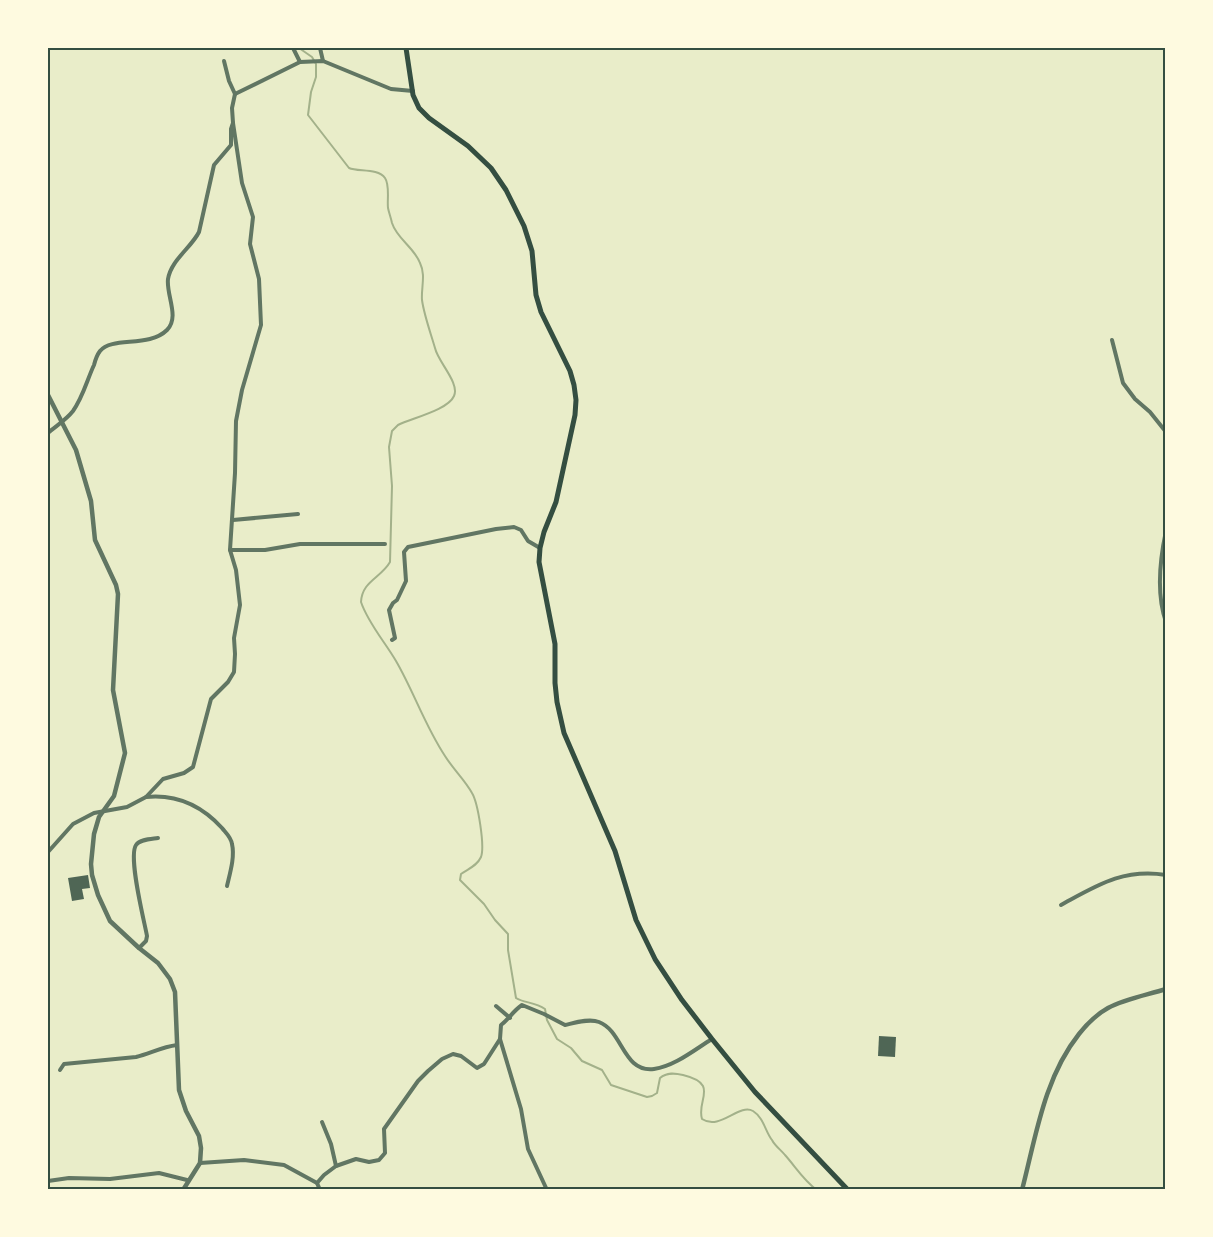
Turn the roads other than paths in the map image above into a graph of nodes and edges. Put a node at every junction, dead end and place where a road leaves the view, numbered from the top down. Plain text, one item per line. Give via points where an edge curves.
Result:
1 (293, 48) edge
2 (320, 48) edge
3 (406, 48) edge
4 (224, 61) dead end
5 (321, 61) junction
6 (300, 62) junction
7 (412, 91) junction
8 (235, 94) junction
9 (233, 123) junction
10 (1112, 340) dead end
11 (48, 395) edge
12 (62, 423) junction
13 (1166, 432) edge
14 (48, 433) edge
15 (298, 514) dead end
16 (232, 520) junction
17 (1166, 531) edge
18 (385, 544) dead end
19 (540, 548) junction
20 (230, 550) junction
21 (1166, 622) edge
22 (392, 640) dead end
23 (146, 797) junction
24 (102, 812) junction
25 (158, 838) dead end
26 (48, 852) edge
27 (1166, 875) edge
28 (228, 886) dead end
29 (1061, 905) dead end
30 (139, 948) junction
31 (1166, 989) edge
32 (496, 1006) dead end
33 (510, 1018) junction
34 (500, 1039) junction
35 (712, 1039) junction
36 (177, 1045) junction
37 (60, 1070) dead end
38 (322, 1122) dead end
39 (200, 1163) junction
40 (336, 1166) junction
41 (187, 1180) junction
42 (48, 1181) edge
43 (317, 1183) junction
44 (183, 1190) edge
45 (320, 1190) edge
46 (547, 1190) edge
47 (848, 1190) edge
48 (1022, 1190) edge

1 - 6 street
2 - 5 street
3 - 7 main road
4 - 8 street via 228,81
5 - 6 street
5 - 7 street via 391,89
6 - 8 street
7 - 19 main road via 429,118 468,146 491,168 506,190 532,251 541,312 574,385 575,415 556,502
8 - 9 street
9 - 12 street via 231,145 214,164 199,232 174,263 169,276 173,318 168,329 156,338 110,345 100,351 81,397
9 - 16 street via 242,183 253,217 250,244 259,279 261,326 236,421
10 - 13 street via 1123,383
11 - 12 street
12 - 14 street
12 - 24 street via 74,444 91,501 97,545 117,589 113,682 126,752 114,796
15 - 16 street
16 - 20 street
17 - 21 street via 1160,596
18 - 20 street via 300,544 265,550
19 - 22 street via 514,527 408,547 404,552 406,581 389,610 395,638
19 - 35 main road via 542,584 555,644 556,702 564,733 615,851 645,940 682,1000
20 - 23 street via 240,605 234,638 234,672 211,699 193,766 184,773 163,779
23 - 24 street via 127,807
23 - 28 street via 180,800 213,818 229,836 233,846
24 - 26 street via 73,824
24 - 30 street via 94,834 91,864 94,884 110,921
25 - 30 street via 140,842 134,851 147,936
27 - 29 street via 1151,873 1114,878
30 - 36 street via 158,963 170,979 175,992
31 - 48 street via 1107,1009 1087,1024 1067,1048 1054,1072 1043,1106
32 - 33 street
33 - 34 street via 501,1025
33 - 35 street via 522,1005 565,1025 598,1021 608,1028 633,1064 643,1069 660,1067 679,1059
34 - 40 street via 484,1064 477,1068 453,1054 418,1081 384,1129 385,1153 380,1160 368,1162 356,1158
34 - 46 street via 521,1109 528,1149
35 - 47 main road via 755,1092
36 - 37 street via 136,1057 64,1064
36 - 39 street via 179,1090 199,1136
38 - 40 street
39 - 41 street
39 - 43 street via 244,1160 284,1165
40 - 43 street
41 - 42 street via 159,1173
41 - 44 street
43 - 45 street

